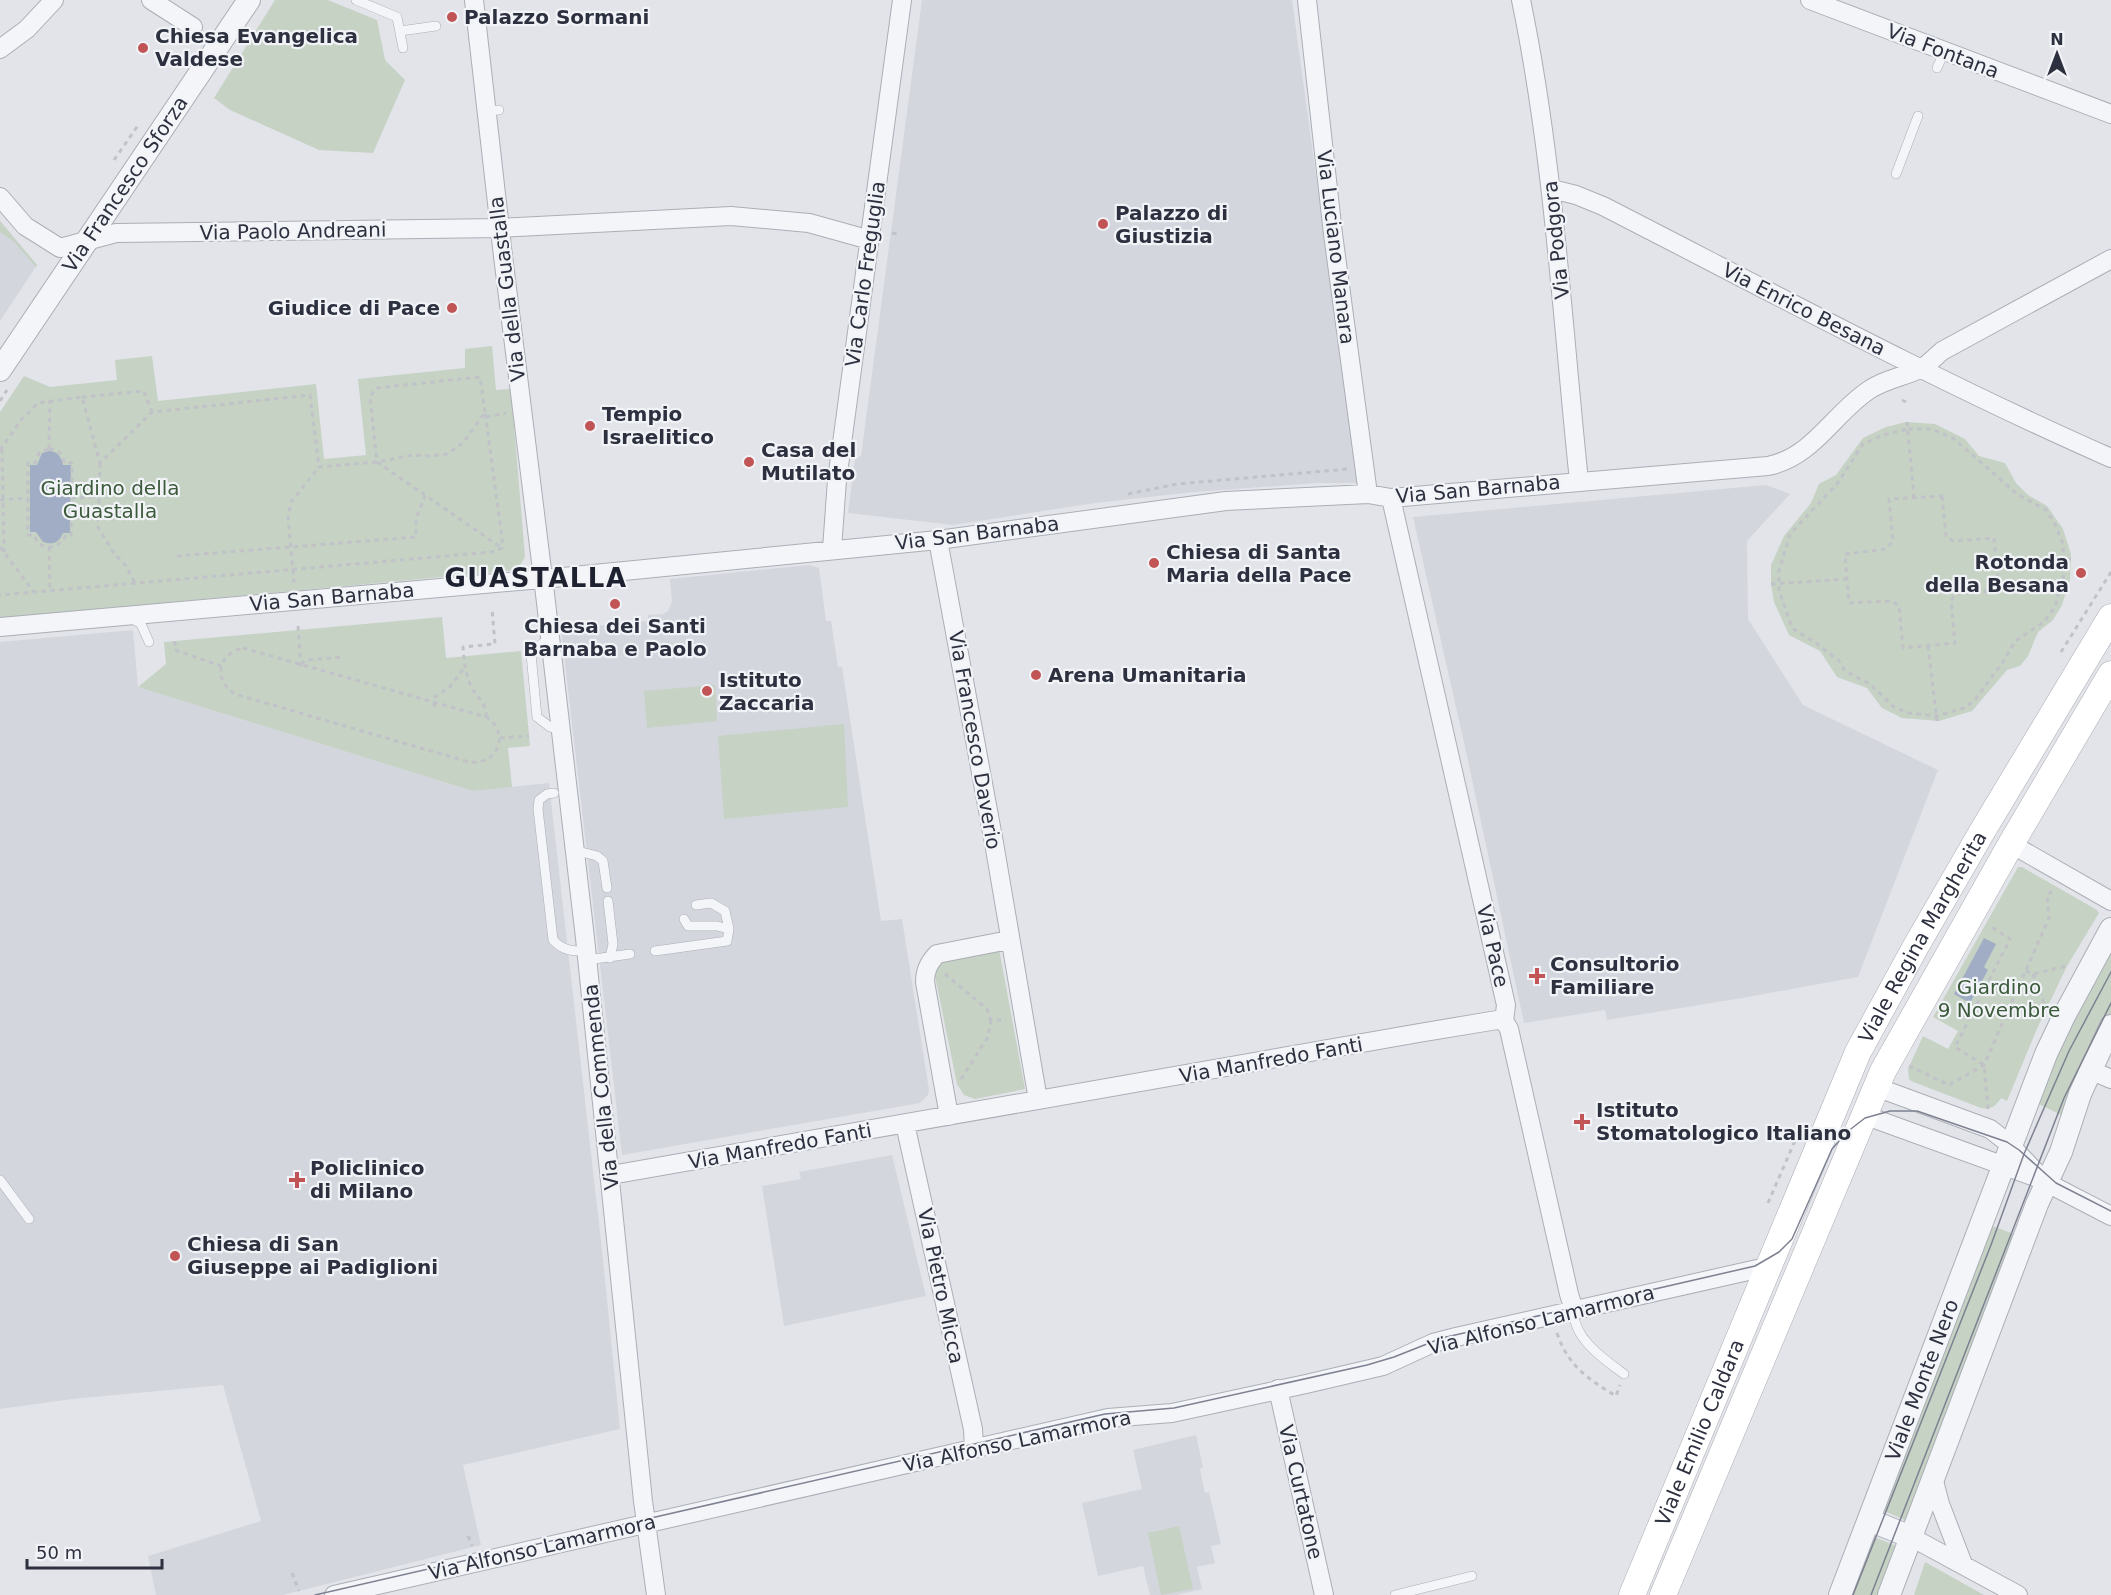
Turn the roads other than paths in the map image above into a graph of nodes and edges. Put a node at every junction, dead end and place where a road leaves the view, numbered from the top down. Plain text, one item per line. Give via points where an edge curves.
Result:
1 (54, 0) edge
2 (151, 0) edge
3 (249, 0) edge
4 (356, 0) edge
5 (474, 0) edge
6 (902, 0) edge
7 (1307, 0) edge
8 (1521, 0) edge
9 (1809, 0) edge
10 (193, 27) dead end
11 (436, 27) dead end
12 (400, 31) junction
13 (403, 48) dead end
14 (0, 49) edge
15 (2111, 114) edge
16 (1918, 116) dead end
17 (1896, 174) dead end
18 (1552, 189) junction
19 (0, 196) edge
20 (499, 228) junction
21 (870, 240) junction
22 (87, 241) junction
23 (2111, 259) edge
24 (1922, 368) junction
25 (0, 370) edge
26 (2056, 434) junction
27 (2111, 458) edge
28 (2111, 472) edge
29 (1579, 481) junction
30 (1368, 494) junction
31 (1391, 498) junction
32 (938, 540) junction
33 (832, 549) junction
34 (543, 579) junction
35 (127, 615) junction
36 (2111, 617) edge
37 (0, 627) edge
38 (149, 642) dead end
39 (2111, 674) edge
40 (554, 793) dead end
41 (1983, 830) junction
42 (2011, 844) junction
43 (574, 850) junction
44 (607, 888) dead end
45 (608, 901) dead end
46 (2111, 901) edge
47 (696, 905) dead end
48 (684, 919) dead end
49 (729, 929) junction
50 (2111, 929) edge
51 (1009, 940) junction
52 (655, 951) dead end
53 (630, 954) dead end
54 (586, 955) junction
55 (610, 958) junction
56 (1504, 1021) junction
57 (2111, 1026) edge
58 (2090, 1070) junction
59 (1847, 1076) junction
60 (2111, 1079) edge
61 (1876, 1087) junction
62 (1038, 1100) junction
63 (1835, 1105) junction
64 (1864, 1115) junction
65 (949, 1116) junction
66 (906, 1124) junction
67 (2010, 1145) junction
68 (2002, 1167) junction
69 (610, 1175) junction
70 (0, 1180) edge
71 (2048, 1181) junction
72 (2111, 1216) edge
73 (29, 1219) dead end
74 (1767, 1272) junction
75 (1793, 1284) junction
76 (1574, 1310) junction
77 (1624, 1374) road end
78 (1278, 1389) junction
79 (974, 1449) junction
80 (1934, 1481) junction
81 (1869, 1520) junction
82 (646, 1523) junction
83 (1911, 1537) junction
84 (1963, 1564) junction
85 (1472, 1576) dead end
86 (334, 1595) edge
87 (656, 1595) edge
88 (1324, 1595) edge
89 (1395, 1595) edge
90 (1632, 1595) edge
91 (1663, 1595) edge
92 (1840, 1595) edge
93 (1889, 1595) edge
94 (2018, 1595) edge

1 - 14 street via 27,29
2 - 10 street
3 - 22 street, Via Francesco Sforza
4 - 12 lane via 397,17
5 - 20 street, Via della Guastalla via 473,21 493,111
6 - 21 street, Via Carlo Freguglia
7 - 30 street, Via Luciano Manara
8 - 18 street, Via Podgora
9 - 15 street, Via Fontana via 1941,60
11 - 12 lane
12 - 13 lane
16 - 17 lane
18 - 24 street, Via Enrico Besana via 1603,206
18 - 29 street, Via Podgora
19 - 22 street, Via Paolo Andreani via 26,226 60,248
20 - 21 street, Via Paolo Andreani via 731,216 809,223
20 - 22 street, Via Paolo Andreani via 116,233
20 - 34 street, Via della Guastalla
21 - 33 street, Via Carlo Freguglia via 837,480
22 - 25 street, Via Francesco Sforza
23 - 24 street, Via San Barnaba via 1942,351
24 - 26 street, Via Enrico Besana
24 - 29 street, Via San Barnaba via 1867,391 1804,450 1782,463
26 - 27 street, Via Enrico Besana
26 - 28 street, Via Enrico Besana
29 - 31 street, Via San Barnaba
30 - 31 street, Via San Barnaba
30 - 32 street, Via San Barnaba via 1226,501
31 - 56 street, Via Pace via 1506,1005
32 - 33 street, Via San Barnaba
32 - 51 street, Via Francesco Daverio
33 - 34 street, Via San Barnaba
34 - 35 street, Via San Barnaba
34 - 43 street, Via della Commenda
35 - 37 street, Via San Barnaba
35 - 38 lane via 141,624
36 - 41 main road, Viale Regina Margherita
39 - 42 main road, Viale Regina Margherita
40 - 54 lane via 539,800 538,809 553,939 558,946
41 - 42 main road
41 - 59 main road, Viale Regina Margherita
42 - 46 street
42 - 61 main road, Viale Regina Margherita
43 - 44 lane via 603,861
43 - 54 street, Via della Commenda
45 - 55 lane via 613,944
47 - 49 lane via 711,903 725,911
48 - 49 lane via 688,926
49 - 52 lane via 727,941
50 - 67 street, Viale Monte Nero via 2046,1054
51 - 62 street, Via Francesco Daverio
51 - 65 street via 937,954 925,972
53 - 55 lane
54 - 55 lane
54 - 69 street, Via della Commenda
56 - 62 street, Via Manfredo Fanti
56 - 76 street, Via Pace
57 - 58 street
58 - 60 street
58 - 71 street
59 - 61 main road
59 - 63 main road, Viale Regina Margherita
61 - 64 main road, Viale Regina Margherita
61 - 67 street via 1986,1127
62 - 65 street, Via Manfredo Fanti
63 - 64 main road
63 - 74 main road, Viale Regina Margherita
64 - 68 street
64 - 75 main road, Viale Regina Margherita
65 - 66 street, Via Manfredo Fanti
66 - 69 street, Via Manfredo Fanti
66 - 79 street, Via Pietro Micca via 973,1429
67 - 68 street, Viale Monte Nero
67 - 71 street
68 - 71 street
68 - 81 street, Viale Monte Nero
69 - 82 street, Via della Commenda
70 - 73 lane
71 - 72 street
71 - 80 street
74 - 75 main road
74 - 76 street, Via Alfonso Lamarmora via 1757,1269
74 - 90 main road, Viale Emilio Caldara
75 - 91 main road, Viale Emilio Caldara
76 - 77 lane, Via Pace via 1583,1337
76 - 78 street, Via Alfonso Lamarmora via 1433,1343 1383,1366
78 - 79 street, Via Alfonso Lamarmora via 1172,1413 1108,1418
78 - 88 street, Via Curtatone
79 - 82 street, Via Alfonso Lamarmora
80 - 83 street
80 - 84 street
81 - 83 street
81 - 92 street, Viale Monte Nero
82 - 86 street, Via Alfonso Lamarmora
82 - 87 street, Via della Commenda
83 - 84 street
83 - 93 street
84 - 94 street
85 - 89 lane

